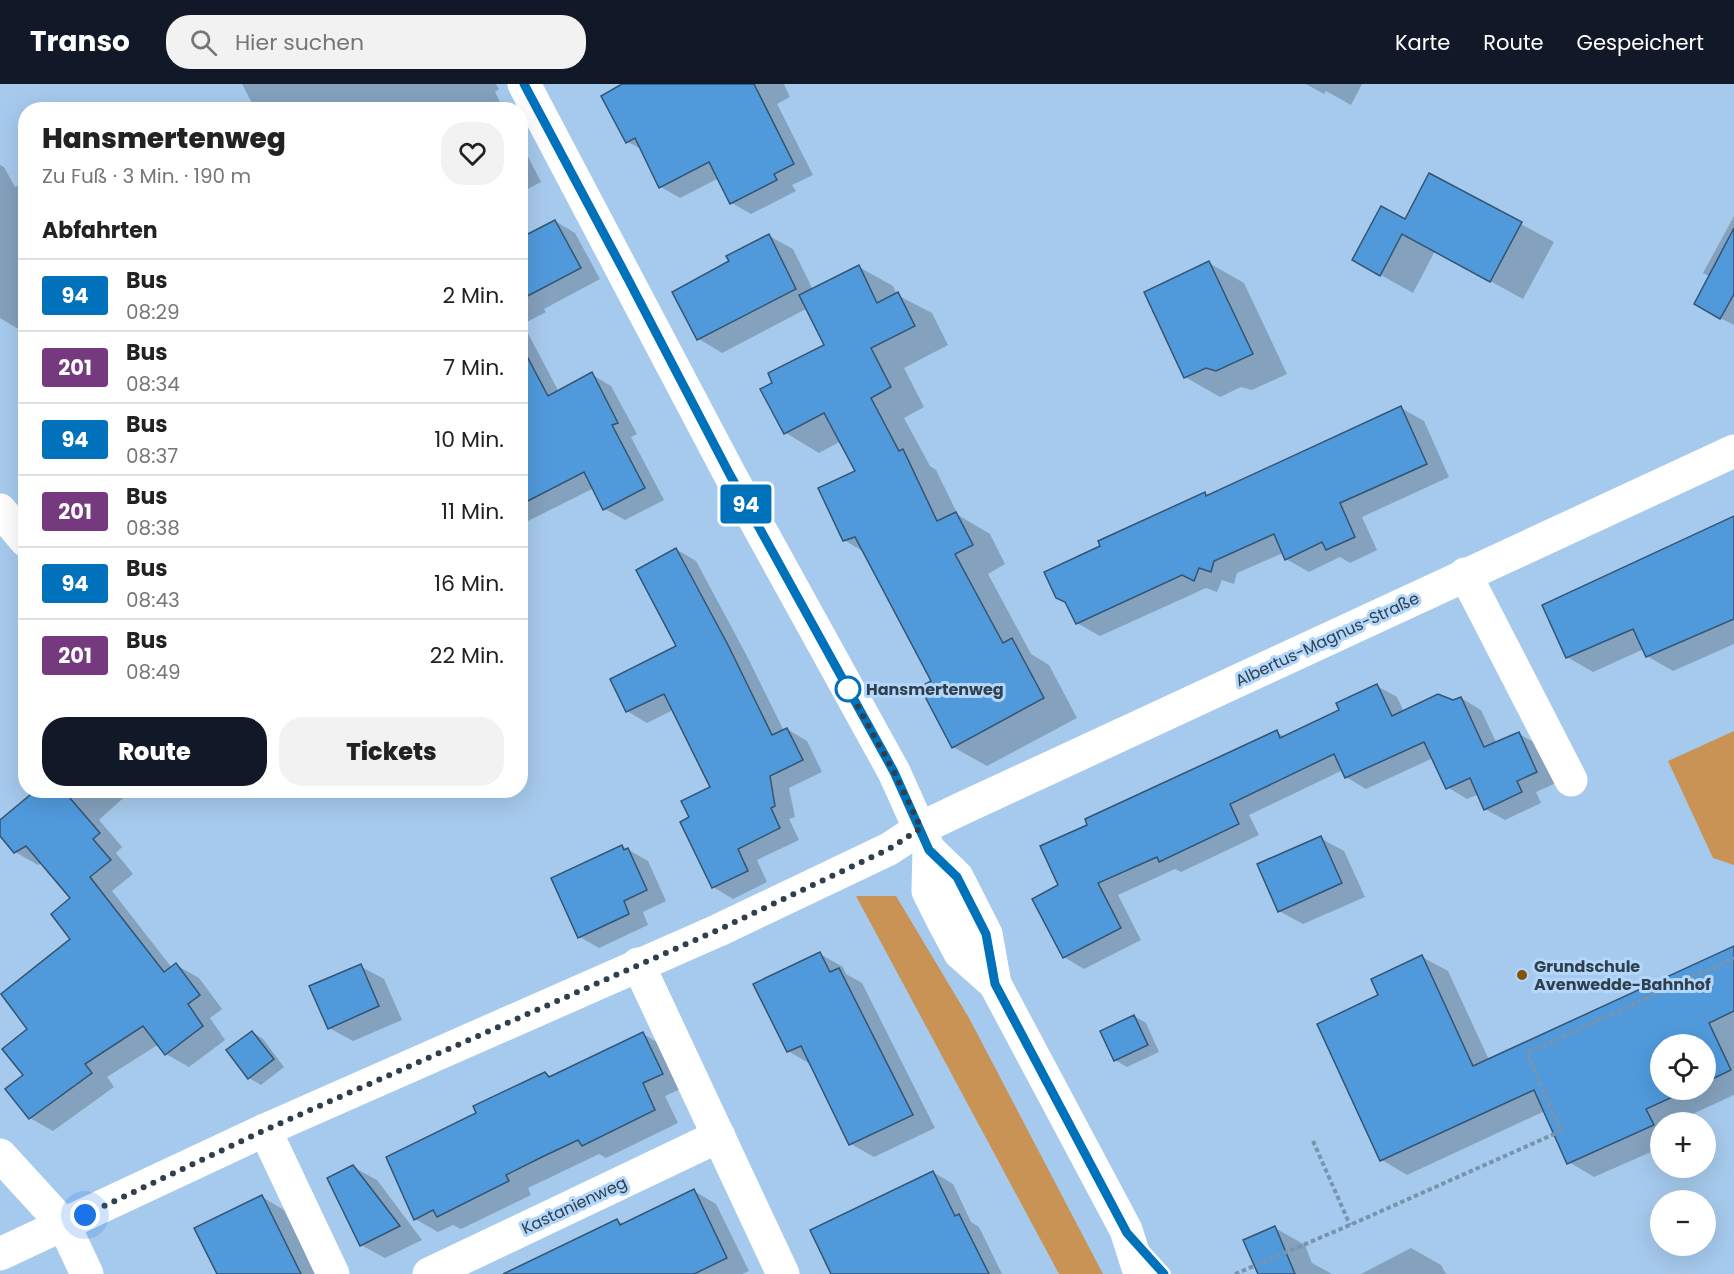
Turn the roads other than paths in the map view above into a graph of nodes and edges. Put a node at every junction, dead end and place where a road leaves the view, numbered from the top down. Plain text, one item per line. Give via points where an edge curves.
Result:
1 (524, 84) edge
2 (1734, 451) edge
3 (0, 510) edge
4 (18, 531) edge
5 (1465, 574) junction
6 (1571, 780) dead end
7 (925, 839) junction
8 (638, 964) junction
9 (265, 1130) junction
10 (718, 1136) junction
11 (0, 1155) edge
12 (64, 1225) junction
13 (1127, 1233) junction
14 (0, 1254) edge
15 (87, 1274) edge
16 (333, 1274) edge
17 (429, 1274) edge
18 (783, 1274) edge
19 (1140, 1274) edge
20 (1164, 1274) edge

1 - 7 street via 729,473 894,772
2 - 5 street, Albertus-Magnus-Straße
3 - 4 street
5 - 6 street
5 - 7 street, Albertus-Magnus-Straße
7 - 8 street via 889,849
7 - 13 street via 957,877 986,934 995,984
8 - 9 street
8 - 10 street
9 - 12 street
9 - 16 street
10 - 17 street, Kastanienweg
10 - 18 street
11 - 12 street
12 - 14 street
12 - 15 street
13 - 19 street
13 - 20 street

